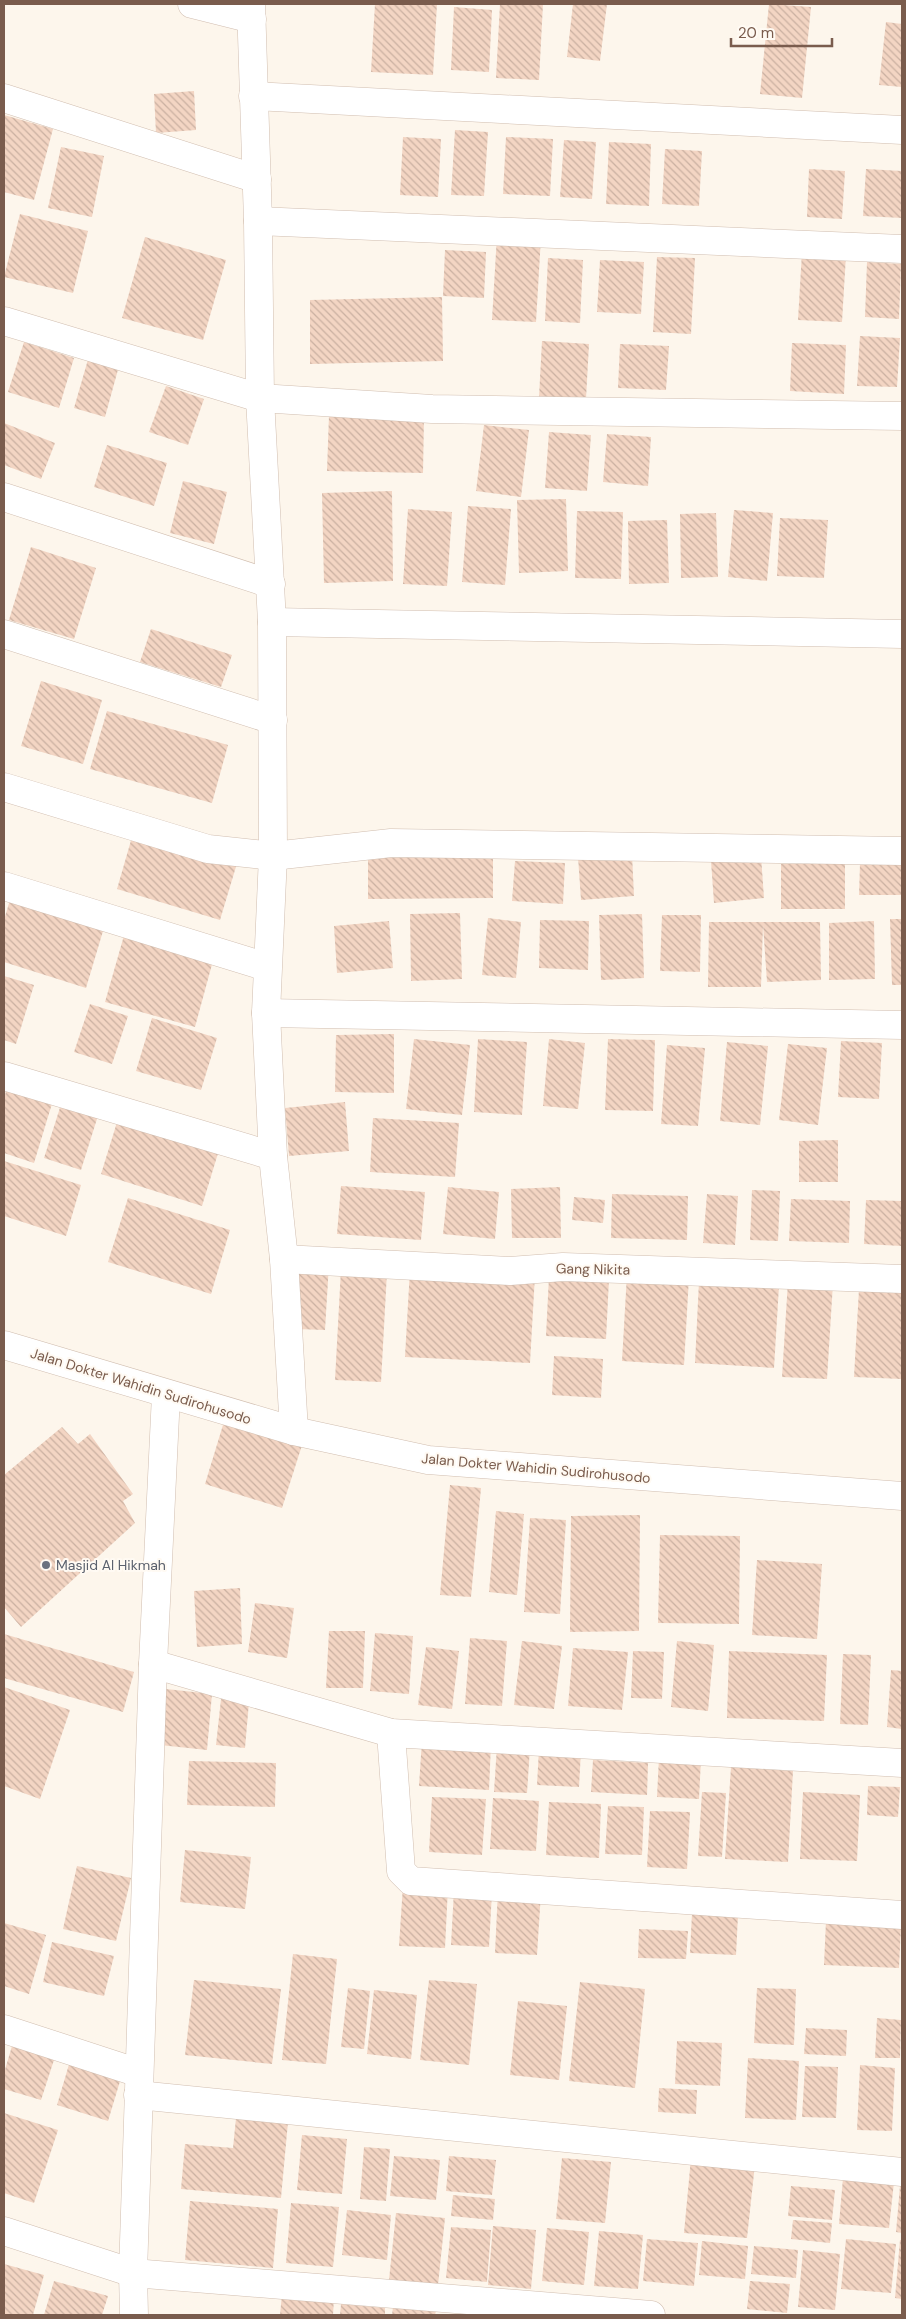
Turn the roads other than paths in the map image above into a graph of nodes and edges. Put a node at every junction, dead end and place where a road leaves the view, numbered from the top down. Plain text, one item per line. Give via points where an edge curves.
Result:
1 (192, 4) edge
2 (252, 12) edge
3 (253, 96) junction
4 (4, 98) edge
5 (902, 130) edge
6 (257, 179) junction
7 (258, 221) junction
8 (902, 249) edge
9 (4, 320) edge
10 (260, 398) junction
11 (902, 416) edge
12 (4, 497) edge
13 (271, 584) junction
14 (272, 622) junction
15 (4, 634) edge
16 (902, 634) edge
17 (273, 720) junction
18 (4, 787) edge
19 (902, 851) edge
20 (273, 856) junction
21 (4, 886) edge
22 (267, 967) junction
23 (266, 1013) junction
24 (902, 1025) edge
25 (4, 1076) edge
26 (273, 1156) junction
27 (284, 1259) junction
28 (902, 1279) edge
29 (4, 1345) edge
30 (166, 1395) junction
31 (294, 1431) junction
32 (902, 1496) edge
33 (152, 1664) junction
34 (391, 1733) junction
35 (902, 1763) edge
36 (902, 1915) edge
37 (4, 2029) edge
38 (139, 2084) junction
39 (902, 2172) edge
40 (4, 2231) edge
41 (133, 2273) junction
42 (134, 2315) edge
43 (651, 2315) edge

1 - 2 street
2 - 3 street
3 - 5 street
3 - 6 street
4 - 6 street
6 - 7 street
7 - 8 street
7 - 10 street
9 - 10 street
10 - 11 street via 432,409
10 - 13 street
12 - 13 street
13 - 14 street
14 - 16 street
14 - 17 street
15 - 17 street
17 - 20 street
18 - 20 street via 208,849
19 - 20 street via 391,843
20 - 22 street
21 - 22 street
22 - 23 street
23 - 24 street
23 - 26 street
25 - 26 street
26 - 27 street
27 - 28 street, Gang Nikita via 510,1271 564,1267
27 - 31 street
29 - 30 street, Jalan Dokter Wahidin Sudirohusodo
30 - 31 street, Jalan Dokter Wahidin Sudirohusodo
30 - 33 street
31 - 32 street, Jalan Dokter Wahidin Sudirohusodo via 428,1460
33 - 34 street
33 - 38 street
34 - 35 street
34 - 36 street via 401,1871 411,1881
37 - 38 street
38 - 39 street
38 - 41 street
40 - 41 street
41 - 42 street
41 - 43 street

